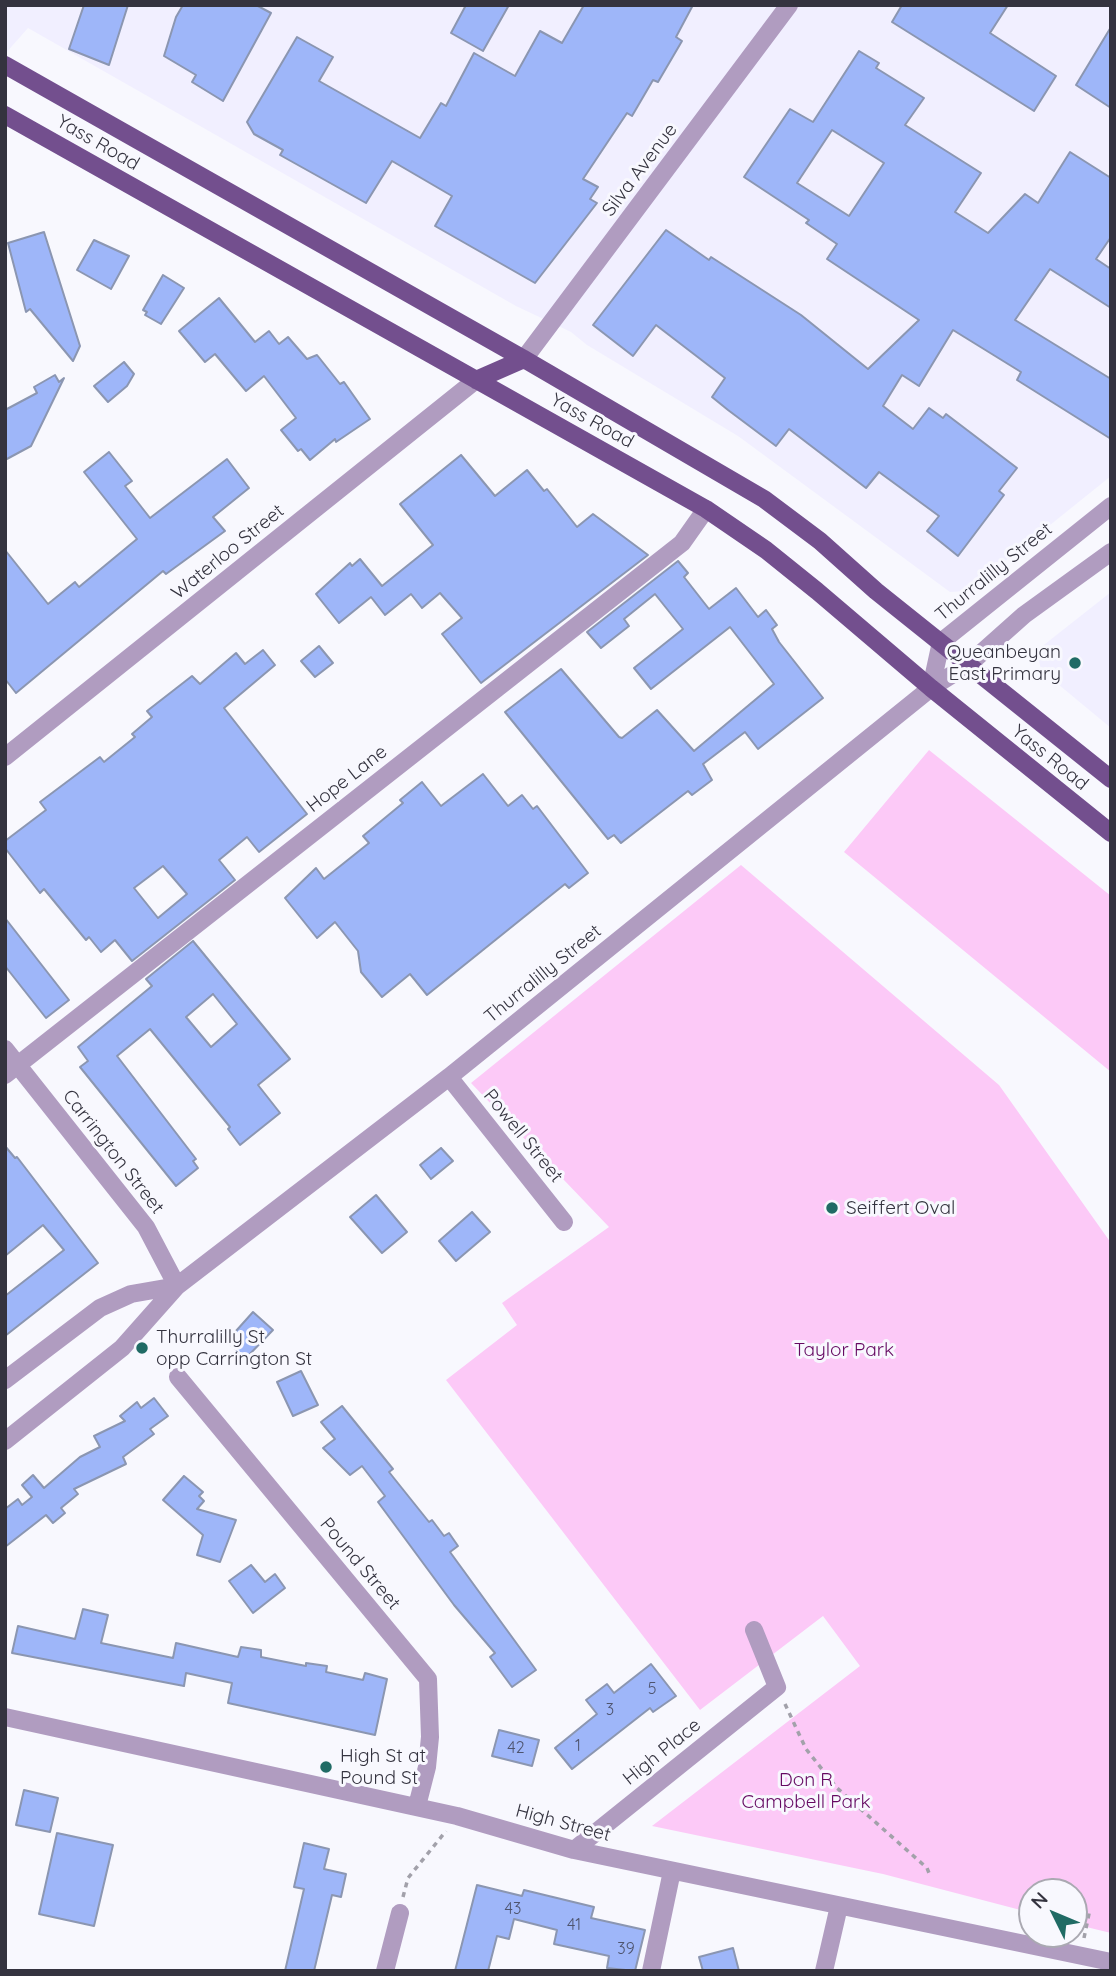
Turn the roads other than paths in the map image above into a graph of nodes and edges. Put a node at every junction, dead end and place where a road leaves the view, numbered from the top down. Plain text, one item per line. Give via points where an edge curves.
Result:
1 (789, 5) edge
2 (5, 65) edge
3 (5, 115) edge
4 (524, 359) junction
5 (476, 380) junction
6 (1111, 506) edge
7 (706, 509) junction
8 (1111, 552) edge
9 (941, 642) junction
10 (970, 664) junction
11 (931, 688) junction
12 (5, 757) edge
13 (1111, 779) edge
14 (1111, 834) edge
15 (5, 1049) edge
16 (11, 1070) edge
17 (449, 1077) junction
18 (564, 1222) dead end
19 (177, 1286) junction
20 (178, 1377) dead end
21 (5, 1380) edge
22 (5, 1441) edge
23 (754, 1630) dead end
24 (5, 1717) edge
25 (417, 1807) junction
26 (574, 1850) junction
27 (672, 1871) junction
28 (839, 1906) junction
29 (400, 1913) road end
30 (1111, 1962) edge
31 (386, 1971) edge
32 (651, 1971) edge
33 (824, 1971) edge

1 - 4 street, Silva Avenue
2 - 4 main road, Yass Road
3 - 5 main road, Yass Road
4 - 5 main road
4 - 9 main road, Yass Road via 764,499
5 - 7 main road, Yass Road
5 - 12 street, Waterloo Street
6 - 9 street, Thurralilly Street
7 - 11 main road, Yass Road via 766,550
7 - 16 street, Hope Lane via 682,543
8 - 10 street, Thurralilly Street via 1024,615
9 - 10 main road, Yass Road
9 - 11 street, Thurralilly Street
10 - 11 street, Thurralilly Street
10 - 13 main road, Yass Road
11 - 14 main road, Yass Road
11 - 17 street, Thurralilly Street
15 - 16 street, Carrington Street
16 - 19 street, Carrington Street via 146,1227
17 - 18 street, Powell Street
17 - 19 street, Thurralilly Street
19 - 21 street, Thurralilly Street via 131,1294 100,1308
19 - 22 street, Thurralilly Street via 128,1342
20 - 25 street, Pound Street via 428,1679 430,1737
23 - 26 street, High Place via 776,1687
24 - 25 street, High Street
25 - 26 street, High Street
26 - 27 street, High Street
27 - 28 street, High Street
27 - 32 street
28 - 30 street, High Street
28 - 33 street
29 - 31 street

